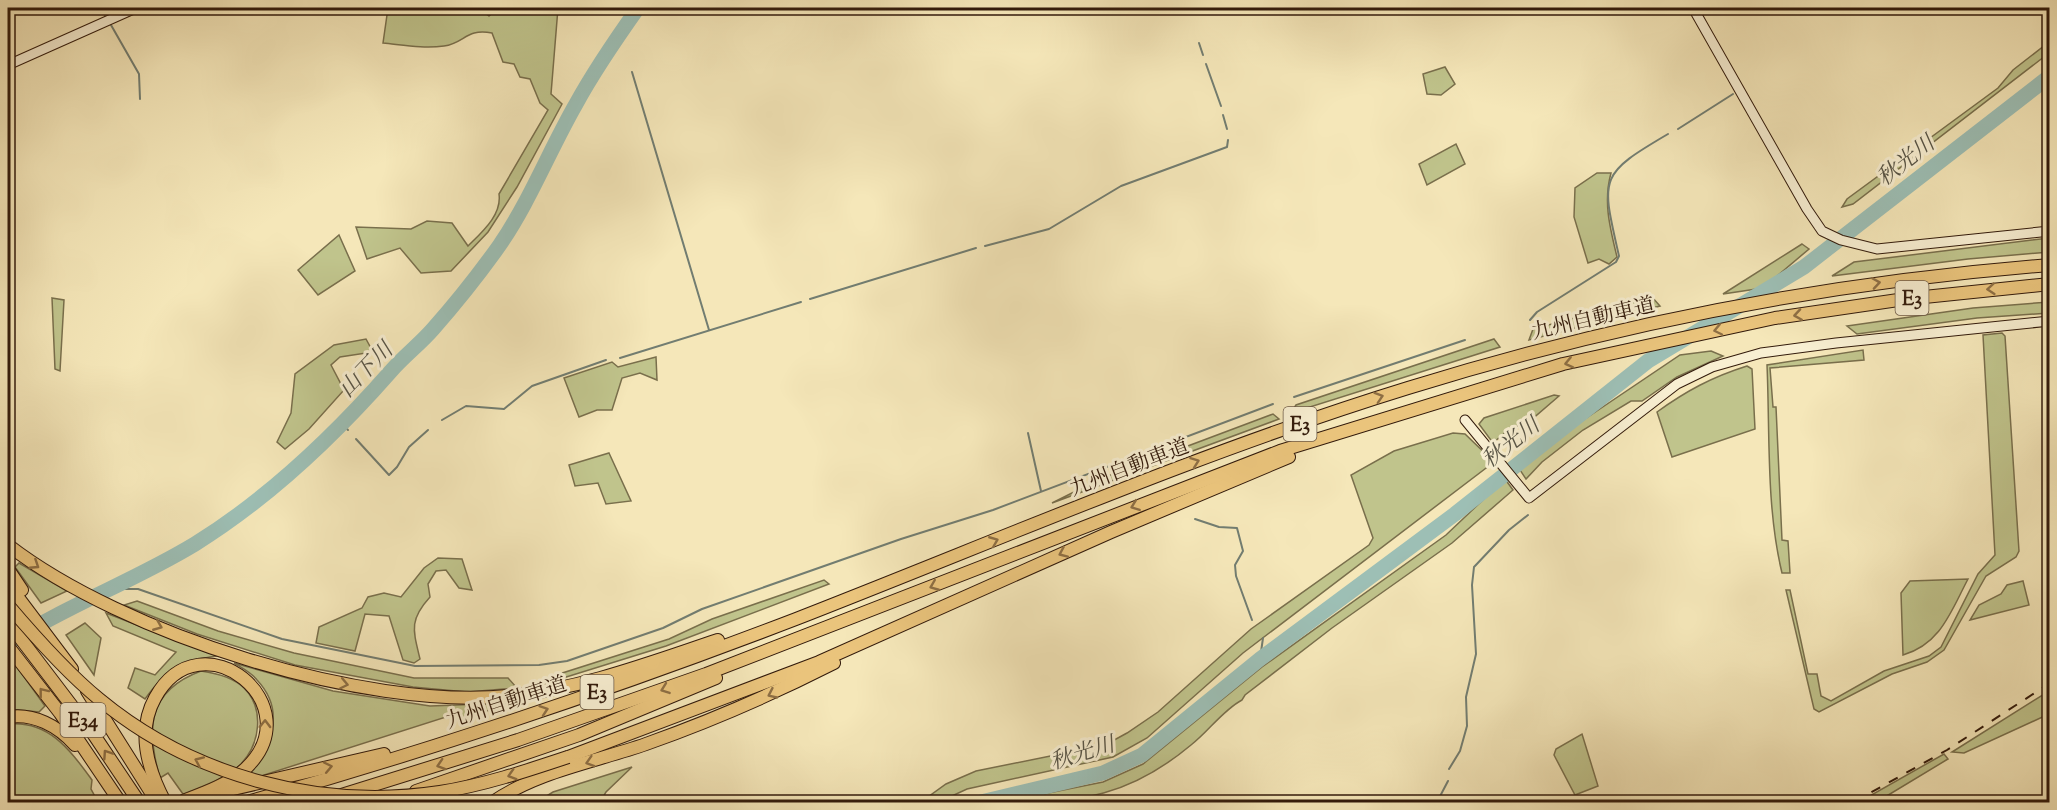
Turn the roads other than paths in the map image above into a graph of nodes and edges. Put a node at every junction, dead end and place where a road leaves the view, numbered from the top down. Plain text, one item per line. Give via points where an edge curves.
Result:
1 (136, 8) edge
2 (1693, 8) edge
3 (8, 65) edge
4 (2049, 231) edge
5 (2049, 265) edge
6 (2049, 284) edge
7 (2049, 321) edge
8 (1465, 420) dead end
9 (1368, 424) junction
10 (8, 545) edge
11 (940, 562) junction
12 (8, 569) edge
13 (8, 584) edge
14 (25, 600) junction
15 (956, 602) junction
16 (8, 605) edge
17 (8, 622) edge
18 (819, 632) junction
19 (8, 647) edge
20 (8, 717) edge
21 (510, 722) junction
22 (118, 802) edge
23 (139, 802) edge
24 (157, 802) edge
25 (165, 802) edge
26 (180, 802) edge
27 (247, 802) edge
28 (319, 802) edge
29 (378, 802) edge
30 (493, 802) edge

1 - 3 street
2 - 4 street via 1822,231 1865,247 1894,248
11 -> 5 highway, 九州自動車道 / E3 via 1154,477 1344,409 1548,348 1670,319 1818,292
6 -> 9 highway, 九州自動車道 / E3 via 1776,318 1563,364
7 - 8 street via 1761,353 1712,367 1677,384 1529,498
9 -> 15 highway via 1204,491
9 -> 18 highway, 九州自動車道 / E3 via 1217,474
10 -> 11 highway via 64,582 105,603 198,642 302,674 398,694 483,698 536,693 599,679
21 -> 11 highway, 九州自動車道 / E3 via 700,655
12 - 14 highway
13 - 14 highway
14 - 24 highway via 109,717
15 -> 16 highway, bridge via 769,682 567,757 473,786 407,797 331,796 285,790 182,753 124,718 73,675
15 -> 30 highway via 746,706 644,745 538,779
23 -> 17 highway, E34 via 94,735
18 -> 28 highway, 九州自動車道 / E3 via 528,737
18 - 29 highway via 608,725
22 -> 19 highway via 60,713
20 - 22 highway via 33,718 63,733
26 -> 21 highway
21 - 27 highway, 九州自動車道 / E3
26 -> 25 highway via 234,777 252,761 262,743 266,723 259,694 244,677 225,667 203,665 183,671 164,685 151,705 145,728 146,752

